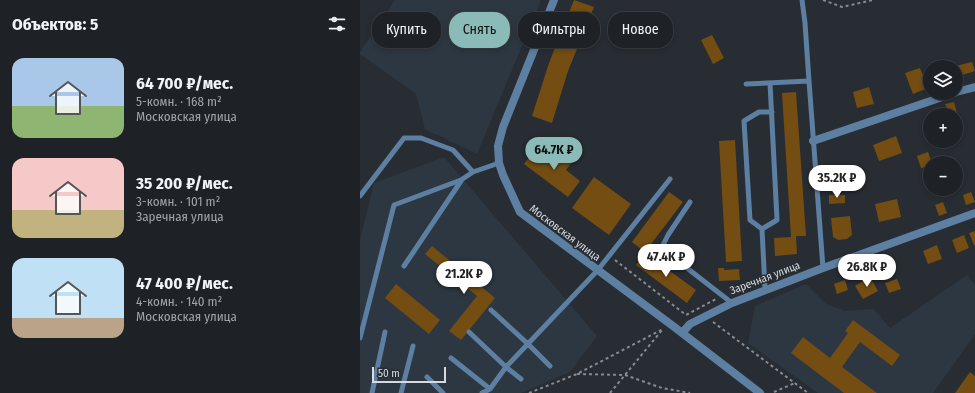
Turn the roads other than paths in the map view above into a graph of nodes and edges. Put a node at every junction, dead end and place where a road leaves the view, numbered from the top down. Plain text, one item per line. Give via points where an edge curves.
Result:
1 (554, 0) edge
2 (802, 0) edge
3 (809, 81) junction
4 (770, 83) junction
5 (746, 84) dead end
6 (975, 87) edge
7 (963, 91) edge
8 (934, 100) edge
9 (772, 112) junction
10 (813, 141) junction
11 (499, 163) junction
12 (474, 172) junction
13 (670, 179) dead end
14 (461, 180) junction
15 (360, 196) edge
16 (690, 202) dead end
17 (975, 213) edge
18 (762, 229) junction
19 (404, 266) dead end
20 (823, 268) junction
21 (597, 271) junction
22 (766, 289) junction
23 (732, 303) junction
24 (491, 310) dead end
25 (385, 332) dead end
26 (468, 332) dead end
27 (682, 333) junction
28 (360, 338) edge
29 (528, 344) junction
30 (413, 346) dead end
31 (451, 358) dead end
32 (550, 366) dead end
33 (506, 367) junction
34 (427, 378) dead end
35 (521, 380) dead end
36 (490, 388) junction
37 (372, 393) edge
38 (401, 393) edge
39 (442, 393) edge
40 (482, 393) edge
41 (760, 393) edge

1 - 11 street, Московская улица via 503,127 498,146
2 - 3 lane
3 - 4 lane
3 - 10 lane
4 - 5 lane
4 - 9 lane
6 - 7 street
8 - 10 street
9 - 18 lane via 777,220
9 - 18 lane via 759,112 744,121 750,220
10 - 20 lane
11 - 12 lane
11 - 21 street, Московская улица via 520,212
12 - 14 lane
12 - 15 lane via 452,150 420,138 404,138
13 - 21 lane
14 - 19 lane
14 - 28 lane via 394,205
16 - 23 lane via 668,235 663,245 665,250
17 - 20 street, Заречная улица
18 - 22 lane
20 - 22 street, Заречная улица
21 - 27 street, Московская улица
21 - 29 lane
22 - 23 street, Заречная улица
23 - 27 street, Заречная улица via 690,324
24 - 29 lane
25 - 37 lane
26 - 33 lane
27 - 41 street, Московская улица
29 - 32 lane
29 - 33 lane
30 - 38 lane
31 - 36 lane
33 - 35 lane
33 - 36 lane
34 - 39 lane
36 - 40 lane

